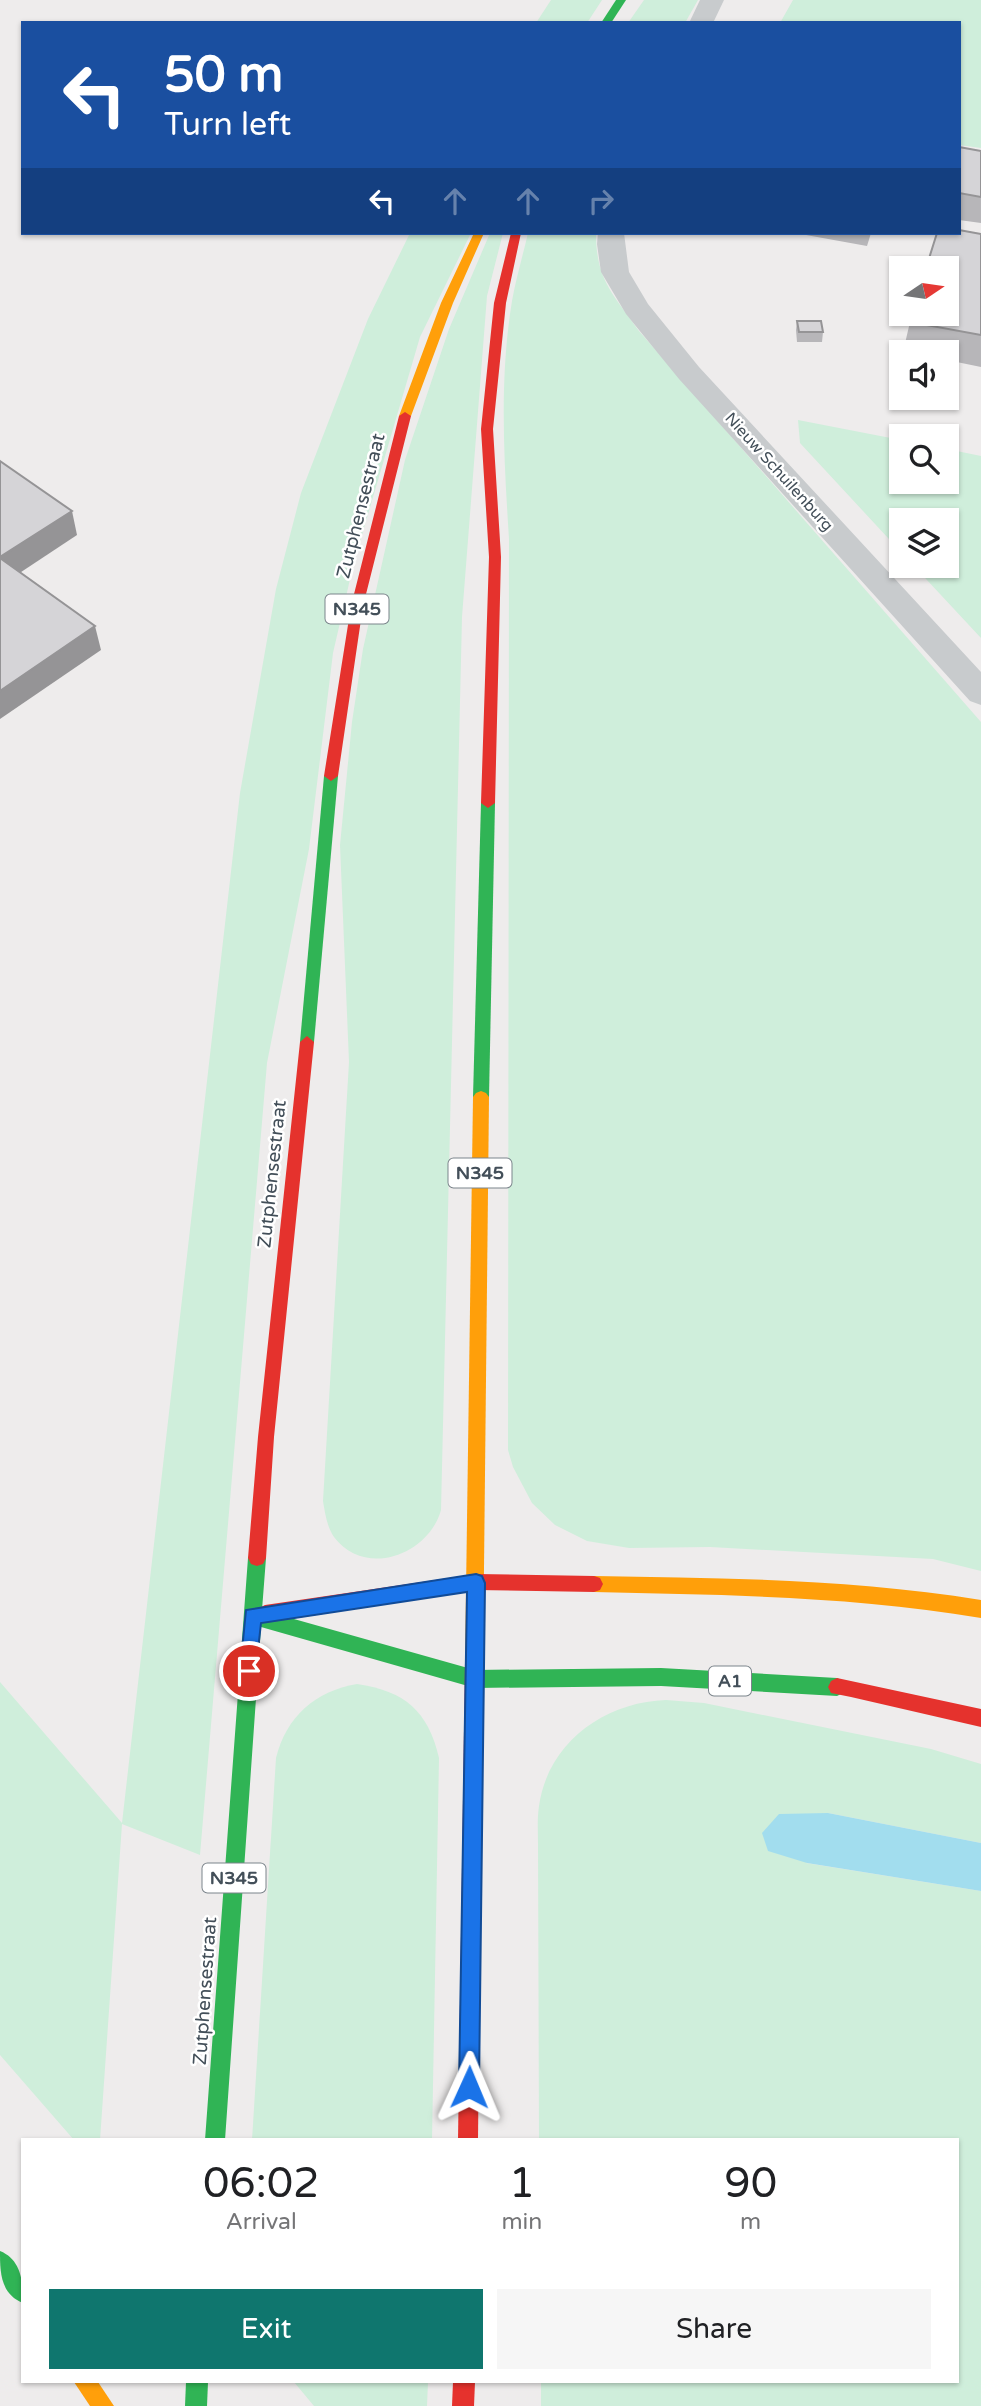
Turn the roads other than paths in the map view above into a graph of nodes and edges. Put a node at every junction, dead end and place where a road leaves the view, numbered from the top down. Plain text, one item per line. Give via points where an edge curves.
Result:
1 (621, 0) edge
2 (712, 0) edge
3 (607, 21) edge
4 (702, 21) edge
5 (478, 235) edge
6 (516, 235) edge
7 (611, 235) edge
8 (981, 693) edge
9 (476, 1583) junction
10 (981, 1609) edge
11 (253, 1616) junction
12 (475, 1679) junction
13 (981, 1718) edge
14 (215, 2138) edge
15 (468, 2138) edge
16 (0, 2261) edge
17 (21, 2290) edge
18 (86, 2383) edge
19 (197, 2383) edge
20 (464, 2383) edge
21 (103, 2406) edge
22 (196, 2406) edge
23 (463, 2406) edge

1 - 3 main road
2 - 4 street
5 - 11 main road, Zutphensestraat / N345 via 409,402 357,606 328,796
6 - 9 main road, N345 via 500,303 487,429 495,556 482,1040
7 - 8 street, Nieuw Schuilenburg via 615,272 636,308 688,373
9 - 10 main road via 824,1589
9 - 11 main road
9 - 12 main road, N345
11 - 12 main road
11 - 14 main road, Zutphensestraat / N345
12 - 13 main road, A1 via 661,1677 851,1688
12 - 15 main road, N345
16 - 17 main road
18 - 21 main road
19 - 22 main road
20 - 23 main road

